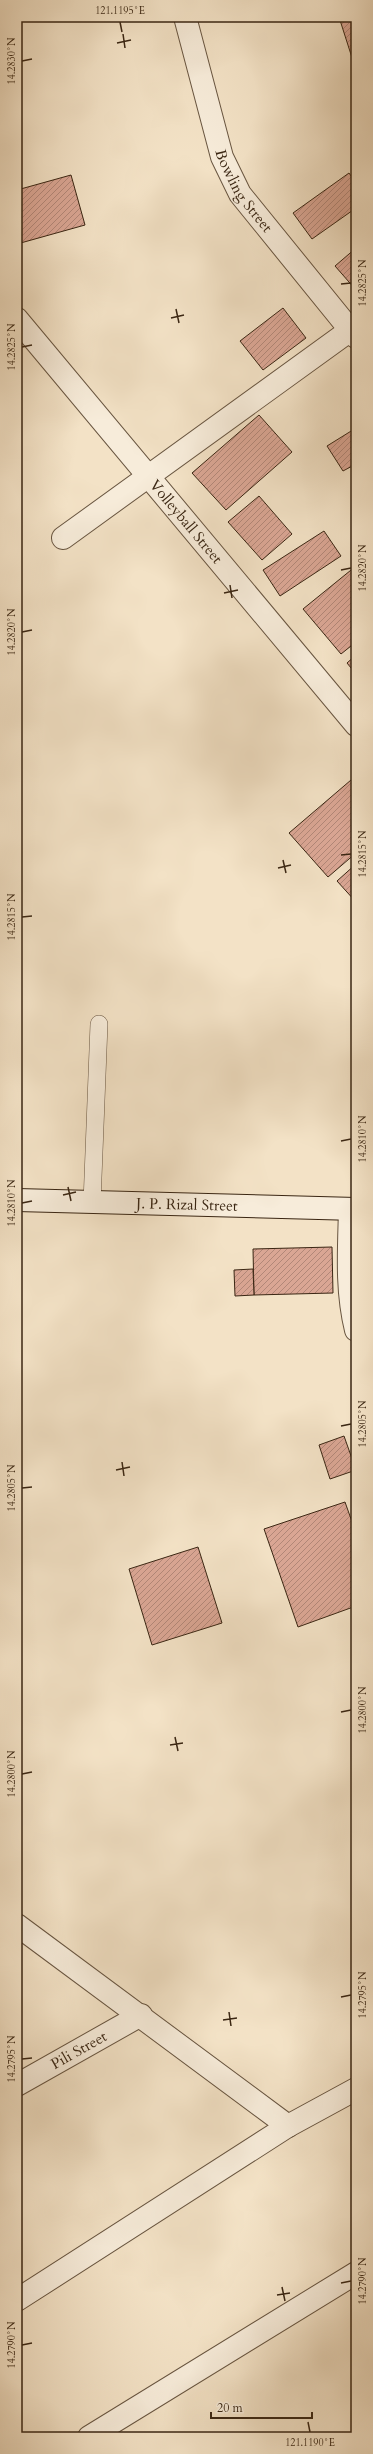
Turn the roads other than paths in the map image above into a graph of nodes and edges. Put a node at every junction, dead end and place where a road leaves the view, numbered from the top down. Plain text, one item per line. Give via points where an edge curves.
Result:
1 (185, 17) edge
2 (17, 319) edge
3 (354, 331) edge
4 (149, 476) junction
5 (63, 538) dead end
6 (356, 725) edge
7 (99, 1024) dead end
8 (17, 1200) edge
9 (92, 1202) junction
10 (353, 1209) edge
11 (356, 1330) edge
12 (17, 1925) edge
13 (141, 2015) junction
14 (17, 2085) edge
15 (356, 2089) edge
16 (288, 2126) junction
17 (356, 2273) edge
18 (17, 2300) edge
19 (89, 2437) edge

1 - 3 street, Bowling Street via 222,157 240,194
2 - 4 street, Volleyball Street
3 - 4 street
4 - 5 street
4 - 6 street, Volleyball Street
7 - 9 lane
8 - 9 street, J. P. Rizal Street
9 - 10 street, J. P. Rizal Street
10 - 11 street via 349,1275 351,1311
12 - 13 street
13 - 14 street, Pili Street
13 - 16 street
15 - 16 street
16 - 18 street
17 - 19 street

